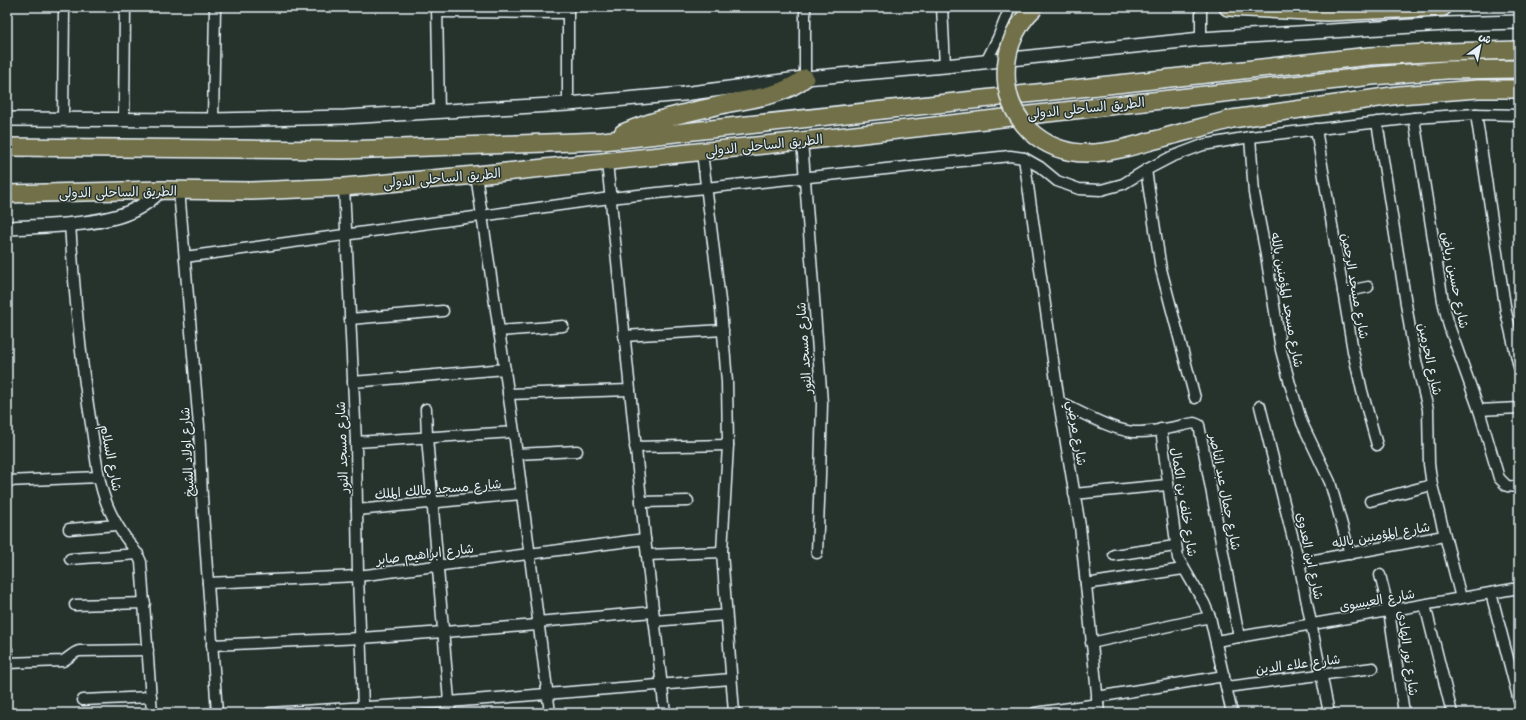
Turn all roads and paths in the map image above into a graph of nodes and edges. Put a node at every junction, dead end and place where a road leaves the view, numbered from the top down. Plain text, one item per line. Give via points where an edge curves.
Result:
1 (64, 7) edge
2 (126, 7) edge
3 (215, 7) edge
4 (805, 7) edge
5 (942, 7) edge
6 (1010, 7) edge
7 (1035, 7) edge
8 (1201, 7) edge
9 (1443, 7) edge
10 (1236, 8) edge
11 (437, 9) edge
12 (501, 10) edge
13 (568, 10) edge
14 (1519, 22) edge
15 (1201, 39) junction
16 (1519, 50) edge
17 (986, 62) junction
18 (945, 66) junction
19 (1519, 69) edge
20 (805, 78) junction
21 (1519, 89) edge
22 (568, 104) junction
23 (439, 112) junction
24 (1476, 114) junction
25 (1519, 115) edge
26 (1414, 118) junction
27 (7, 120) edge
28 (63, 120) junction
29 (124, 120) junction
30 (213, 120) junction
31 (1378, 122) junction
32 (1316, 129) junction
33 (1250, 137) junction
34 (603, 141) junction
35 (802, 141) junction
36 (7, 147) edge
37 (702, 152) junction
38 (1024, 158) junction
39 (607, 162) junction
40 (1146, 170) junction
41 (476, 175) junction
42 (805, 178) junction
43 (344, 187) junction
44 (706, 187) junction
45 (161, 190) junction
46 (179, 190) junction
47 (7, 194) edge
48 (610, 198) junction
49 (482, 216) junction
50 (70, 224) junction
51 (7, 228) edge
52 (346, 234) junction
53 (185, 257) junction
54 (1368, 287) dead end
55 (1343, 292) junction
56 (443, 311) dead end
57 (350, 320) junction
58 (563, 326) dead end
59 (723, 330) junction
60 (499, 331) junction
61 (624, 336) junction
62 (1519, 367) edge
63 (505, 369) junction
64 (353, 382) junction
65 (630, 390) junction
66 (508, 394) junction
67 (1195, 398) dead end
68 (1059, 402) junction
69 (1260, 406) dead end
70 (1519, 408) edge
71 (426, 409) dead end
72 (1479, 410) junction
73 (1161, 429) junction
74 (514, 432) junction
75 (427, 437) junction
76 (356, 442) junction
77 (728, 445) junction
78 (1377, 445) dead end
79 (635, 446) junction
80 (577, 450) dead end
81 (517, 454) junction
82 (99, 477) junction
83 (7, 482) edge
84 (1168, 485) junction
85 (1432, 485) junction
86 (1519, 487) edge
87 (521, 494) junction
88 (1074, 494) junction
89 (1370, 500) dead end
90 (688, 501) dead end
91 (641, 502) junction
92 (433, 503) junction
93 (357, 510) junction
94 (117, 525) junction
95 (69, 529) dead end
96 (1444, 536) junction
97 (645, 539) junction
98 (1175, 546) junction
99 (722, 552) junction
100 (817, 553) dead end
101 (138, 554) junction
102 (1350, 554) junction
103 (529, 555) junction
104 (1114, 555) dead end
105 (647, 556) junction
106 (70, 559) dead end
107 (1299, 563) junction
108 (438, 566) junction
109 (1182, 569) junction
110 (1380, 575) dead end
111 (358, 576) junction
112 (208, 583) junction
113 (1086, 584) junction
114 (1519, 588) edge
115 (1491, 593) junction
116 (1461, 598) junction
117 (145, 603) junction
118 (75, 605) dead end
119 (1425, 605) junction
120 (1389, 611) junction
121 (726, 615) junction
122 (654, 617) junction
123 (1210, 617) junction
124 (538, 623) junction
125 (1311, 625) junction
126 (444, 632) junction
127 (1239, 637) junction
128 (360, 638) junction
129 (1216, 641) junction
130 (1091, 643) junction
131 (212, 645) junction
132 (7, 650) edge
133 (148, 650) junction
134 (7, 663) edge
135 (1373, 668) dead end
136 (1321, 675) junction
137 (1224, 676) junction
138 (731, 679) junction
139 (662, 685) junction
140 (1227, 687) junction
141 (548, 693) junction
142 (151, 697) junction
143 (82, 700) dead end
144 (449, 702) junction
145 (1519, 702) edge
146 (1098, 705) edge
147 (363, 707) junction
148 (379, 709) edge
149 (308, 712) edge
150 (152, 713) edge
151 (217, 713) edge
152 (269, 713) edge
153 (450, 713) edge
154 (550, 713) edge
155 (665, 713) edge
156 (734, 713) edge
157 (1035, 713) edge
158 (1232, 713) edge
159 (1329, 713) edge
160 (1404, 713) edge
161 (1452, 713) edge

1 - 28 street
2 - 29 street
3 - 30 street
4 - 20 street
5 - 18 street
6 - 17 street
7 - 21 highway, bridge via 1023,20 1012,39 1006,58 1007,89 1014,109 1027,127 1044,141 1063,150 1084,154 1107,152 1232,119 1399,95
8 - 15 street
9 - 10 highway via 1327,12
11 - 12 street
11 - 23 street
12 - 13 street
13 - 22 street
14 - 15 street
15 - 17 street
16 - 34 highway, الطريق الساحلى الدولى via 1370,56
17 - 18 street
18 - 20 street
19 - 35 highway, الطريق الساحلى الدولى via 1446,70 1372,76
20 - 22 street via 683,94
20 - 34 highway via 781,92 681,114
22 - 23 street
23 - 30 street
24 - 25 street
24 - 26 street
24 - 62 street via 1506,312
26 - 31 street
26 - 72 street, شارع حسين رياض via 1447,320
27 - 28 street
28 - 29 street
29 - 30 street
31 - 32 street
31 - 85 street, شارع الحرمين via 1411,335 1428,409
32 - 33 street
32 - 55 street, شارع مسجد الرحمن
33 - 40 street via 1203,145
33 - 102 street, شارع مسجد المؤمنين بالله via 1254,194 1281,350 1302,423 1330,482
34 - 36 highway, الطريق الساحلى الدولى via 344,150
35 - 37 highway, الطريق الساحلى الدولى
35 - 42 street, شارع مسجد النور
37 - 39 highway, الطريق الساحلى الدولى
37 - 44 street
38 - 40 street via 1057,181 1078,189 1101,190 1123,184
38 - 42 street via 1010,156
38 - 68 street, شارع مرضي
39 - 41 highway, الطريق الساحلى الدولى
39 - 48 street
40 - 67 street via 1161,269
41 - 43 highway, الطريق الساحلى الدولى
41 - 49 street
42 - 44 street
42 - 100 street, شارع مسجد النور via 822,403
43 - 46 highway, الطريق الساحلى الدولى via 252,191
43 - 52 street, شارع مسجد النور
44 - 48 street
44 - 59 street
45 - 46 highway, الطريق الساحلى الدولى
45 - 47 highway, الطريق الساحلى الدولى
45 - 50 street via 144,205 123,215
46 - 53 street, شارع اولاد الشيخ
48 - 49 street
48 - 61 street
49 - 52 street
49 - 60 street
50 - 51 street
50 - 82 street, شارع السلام via 81,347
52 - 53 street
52 - 57 street, شارع مسجد النور
53 - 112 street, شارع اولاد الشيخ via 199,426
54 - 55 street
55 - 78 street, شارع مسجد الرحمن via 1362,391
56 - 57 street
57 - 64 street, شارع مسجد النور
58 - 60 street
59 - 61 street
59 - 77 street
60 - 63 street
61 - 65 street
63 - 64 street
63 - 66 street
64 - 76 street, شارع مسجد النور
65 - 66 street
65 - 79 street
66 - 74 street
68 - 73 street, شارع جمال عبد الناصر via 1121,430 1134,432
68 - 88 street, شارع مرضي
69 - 107 street, شارع ابن العدوى
70 - 72 street
71 - 75 street
72 - 86 street, شارع حسين رياض via 1499,478 1506,486
73 - 84 street, شارع خلف بن الكمال
73 - 127 street, شارع جمال عبد الناصر via 1194,423 1200,427
74 - 75 street
74 - 81 street
75 - 76 street
75 - 92 street
76 - 93 street, شارع مسجد النور
77 - 79 street
77 - 99 street
79 - 91 street
80 - 81 street
81 - 87 street
82 - 83 street
82 - 94 street, شارع السلام
84 - 88 street
84 - 98 street, شارع خلف بن الكمال
85 - 89 street
85 - 96 street, شارع الحرمين
87 - 92 street, شارع مسجد مالك الملك
87 - 103 street
88 - 113 street, شارع مرضي
90 - 91 street
91 - 97 street
92 - 93 street, شارع مسجد مالك الملك
92 - 108 street
93 - 111 street, شارع مسجد النور
94 - 95 street
94 - 101 street, شارع السلام
96 - 102 street, شارع المؤمنين بالله
96 - 116 street, شارع الحرمين
97 - 103 street, شارع ابراهيم صابر
97 - 105 street
98 - 104 street
98 - 109 street, شارع خلف بن الكمال
99 - 105 street
99 - 121 street
101 - 106 street
101 - 117 street, شارع السلام
102 - 107 street, شارع المؤمنين بالله
103 - 108 street, شارع ابراهيم صابر
103 - 124 street
105 - 122 street
107 - 125 street, شارع ابن العدوى
108 - 111 street, شارع ابراهيم صابر
108 - 126 street
109 - 113 street
109 - 123 street, شارع خلف بن الكمال
110 - 120 street, شارع نور الهادى
111 - 112 street, شارع ابراهيم صابر
111 - 128 street, شارع مسجد النور
112 - 131 street, شارع اولاد الشيخ
113 - 130 street, شارع مرضي
114 - 115 street, شارع العيسوى
115 - 116 street, شارع العيسوى
115 - 145 street
116 - 119 street, شارع العيسوى
117 - 118 street
117 - 133 street, شارع السلام
119 - 120 street, شارع العيسوى
119 - 161 street
120 - 125 street, شارع العيسوى
120 - 160 street, شارع نور الهادى
121 - 122 street
121 - 138 street
122 - 124 street
122 - 139 street
123 - 129 street, شارع خلف بن الكمال
123 - 130 street
124 - 126 street
124 - 141 street
125 - 127 street, شارع العيسوى
125 - 136 street, شارع ابن العدوى
126 - 128 street
126 - 144 street
127 - 129 street, شارع العيسوى
128 - 131 street
128 - 147 street, شارع مسجد النور
129 - 137 street, شارع خلف بن الكمال
130 - 146 street, شارع مرضي
131 - 151 street, شارع اولاد الشيخ
132 - 134 street
133 - 134 street via 79,651 63,661
133 - 142 street, شارع السلام
135 - 136 street, شارع علاء الدين
136 - 140 street, شارع علاء الدين
136 - 159 street, شارع ابن العدوى
137 - 140 street, شارع خلف بن الكمال
137 - 146 street
138 - 139 street
138 - 156 street
139 - 141 street
139 - 155 street
140 - 158 street, شارع خلف بن الكمال
141 - 144 street
141 - 154 street
142 - 143 street
142 - 150 street, شارع السلام
144 - 148 street
144 - 153 street
146 - 157 street
147 - 148 street
147 - 149 street
149 - 152 street

